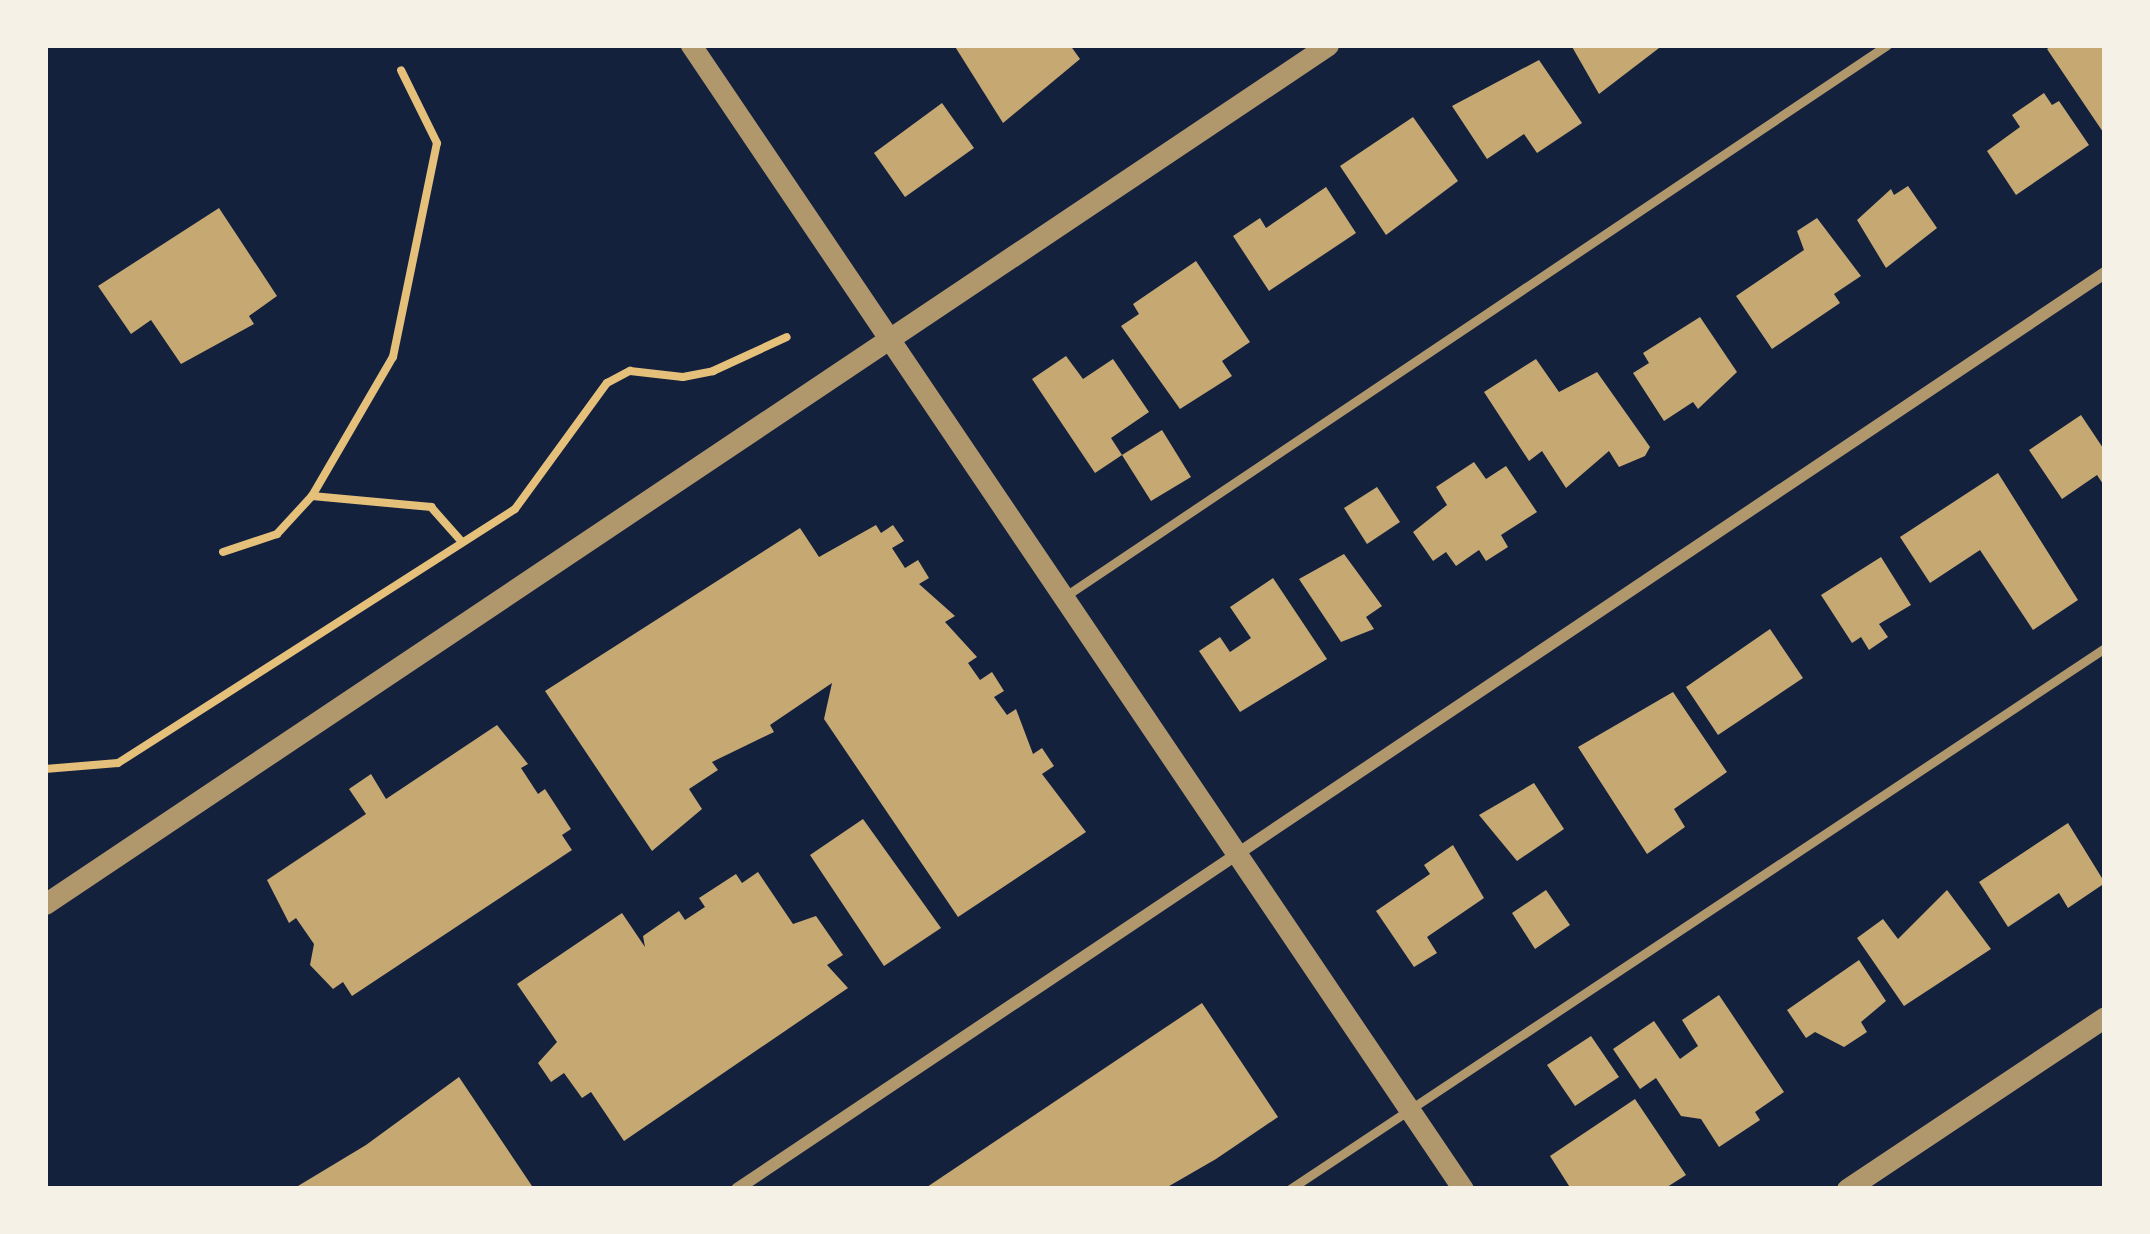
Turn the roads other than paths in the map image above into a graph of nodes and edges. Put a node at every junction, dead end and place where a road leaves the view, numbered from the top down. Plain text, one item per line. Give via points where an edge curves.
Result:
1 (691, 45) edge
2 (1328, 45) edge
3 (1887, 45) edge
4 (2105, 273) edge
5 (888, 340) junction
6 (1064, 597) junction
7 (2105, 648) edge
8 (1237, 855) junction
9 (45, 904) edge
10 (2105, 1016) edge
11 (1409, 1109) junction
12 (737, 1189) edge
13 (1290, 1189) edge
14 (1463, 1189) edge
15 (1847, 1189) edge

1 - 5 street
2 - 5 street
3 - 6 lane
4 - 8 street
5 - 6 street
5 - 9 street
6 - 8 street
7 - 11 lane
8 - 11 street
8 - 12 street
10 - 15 street
11 - 13 lane
11 - 14 street

